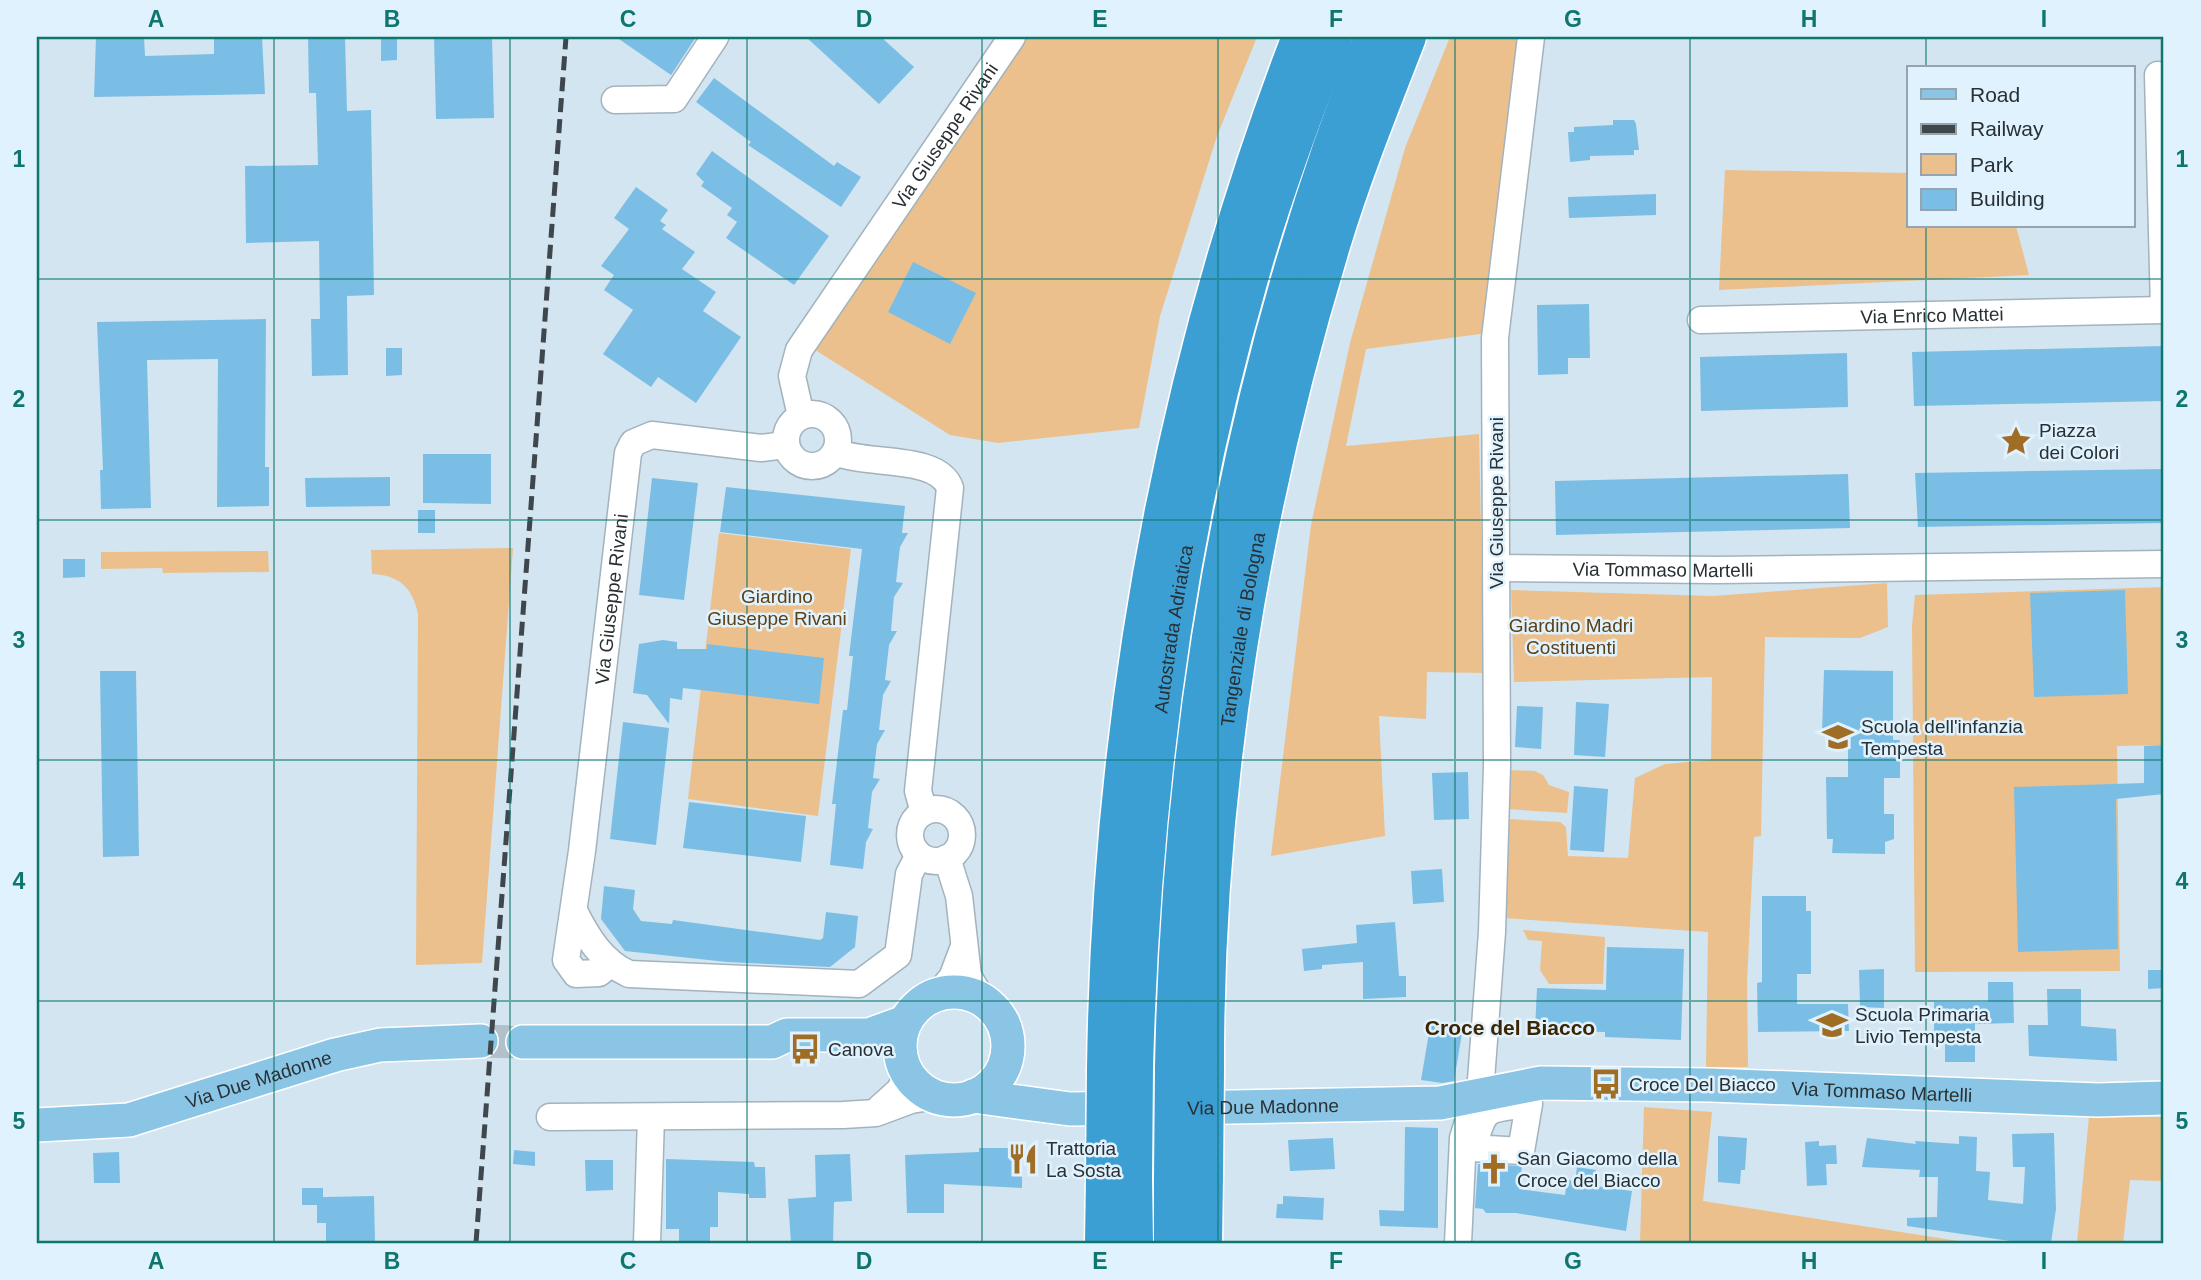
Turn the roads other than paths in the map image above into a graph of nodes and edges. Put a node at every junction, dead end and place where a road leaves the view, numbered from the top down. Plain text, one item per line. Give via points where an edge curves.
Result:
1 (715, 37) edge
2 (1012, 37) edge
3 (1301, 37) edge
4 (1333, 37) edge
5 (1373, 37) edge
6 (1407, 37) edge
7 (1419, 37) edge
8 (1531, 37) edge
9 (2158, 75) dead end
10 (1388, 87) junction
11 (615, 100) dead end
12 (2164, 310) edge
13 (1701, 320) dead end
14 (801, 416) junction
15 (786, 445) junction
16 (836, 452) junction
17 (2164, 564) edge
18 (1497, 568) junction
19 (925, 812) junction
20 (919, 855) junction
21 (947, 858) junction
22 (963, 949) junction
23 (936, 996) junction
24 (983, 1001) junction
25 (905, 1022) junction
26 (481, 1041) tunnel mouth
27 (523, 1042) tunnel mouth
28 (772, 1042) junction
29 (1009, 1048) junction
30 (1120, 1068) junction
31 (1189, 1069) junction
32 (907, 1071) junction
33 (934, 1096) junction
34 (973, 1096) junction
35 (1477, 1096) junction
36 (2164, 1098) edge
37 (1048, 1105) junction
38 (866, 1114) junction
39 (550, 1117) dead end
40 (651, 1117) junction
41 (37, 1125) edge
42 (1189, 1177) junction
43 (1119, 1179) junction
44 (647, 1243) edge
45 (1104, 1243) edge
46 (1134, 1243) edge
47 (1172, 1243) edge
48 (1203, 1243) edge
49 (1458, 1243) edge

1 - 11 street via 674,99
2 - 14 street, Via Giuseppe Rivani via 799,350 792,376
3 - 30 highway via 1250,177 1207,321 1157,538 1120,795 1109,932
4 - 30 highway, Autostrada Adriatica via 1248,281 1186,545 1153,763
5 - 31 highway, Autostrada Adriatica via 1284,300 1223,554 1183,869
6 - 10 highway, Tangenziale di Bologna
7 - 10 highway
8 - 18 street, Via Giuseppe Rivani via 1495,338
9 - 12 street, Via Enrico Mattei
10 - 31 highway, Tangenziale di Bologna via 1333,239 1269,480 1221,780 1207,952
12 - 13 street, Via Enrico Mattei
14 - 15 street via 788,429
14 - 16 street via 814,414 831,421 838,436
15 - 16 street via 793,459 807,466 824,464
15 - 20 street, Via Giuseppe Rivani via 761,448 652,435 633,443 628,453 566,960 576,974 593,974 610,964 641,976 863,982 898,955 909,874
16 - 19 street via 930,467 950,488 918,791
17 - 18 street, Via Tommaso Martelli
18 - 35 street, Via Giuseppe Rivani via 1490,986
19 - 20 street, Via Giuseppe Rivani via 910,830 912,846
19 - 21 street via 950,813 961,828 960,845
20 - 21 street via 931,860
21 - 22 street via 959,895
22 - 23 street via 952,978
22 - 24 street via 968,976
23 - 24 main road via 964,993
23 - 25 main road via 923,1002
24 - 29 main road via 999,1017
25 - 28 main road via 869,1035 787,1035
25 - 32 main road via 900,1045
26 - 41 main road, Via Due Madonne via 380,1045 129,1120
27 - 28 main road
28 - 32 main road via 785,1049 863,1051
29 - 34 main road via 999,1077
29 - 37 main road via 1023,1083
30 - 43 highway, Autostrada Adriatica, bridge
31 - 42 highway, Tangenziale di Bologna, bridge
32 - 33 main road
32 - 38 street via 892,1100
33 - 34 main road via 948,1100
33 - 38 street
34 - 37 main road, Via Due Madonne
35 - 36 main road, Via Tommaso Martelli via 1541,1083 2098,1100
35 - 37 main road, Via Due Madonne via 1440,1103 1263,1107 1070,1109
35 - 49 street, Via Giuseppe Rivani via 1463,1138
38 - 40 street
39 - 40 street
40 - 44 street
42 - 47 highway
42 - 48 highway, Tangenziale di Bologna
43 - 45 highway
43 - 46 highway, Autostrada Adriatica

